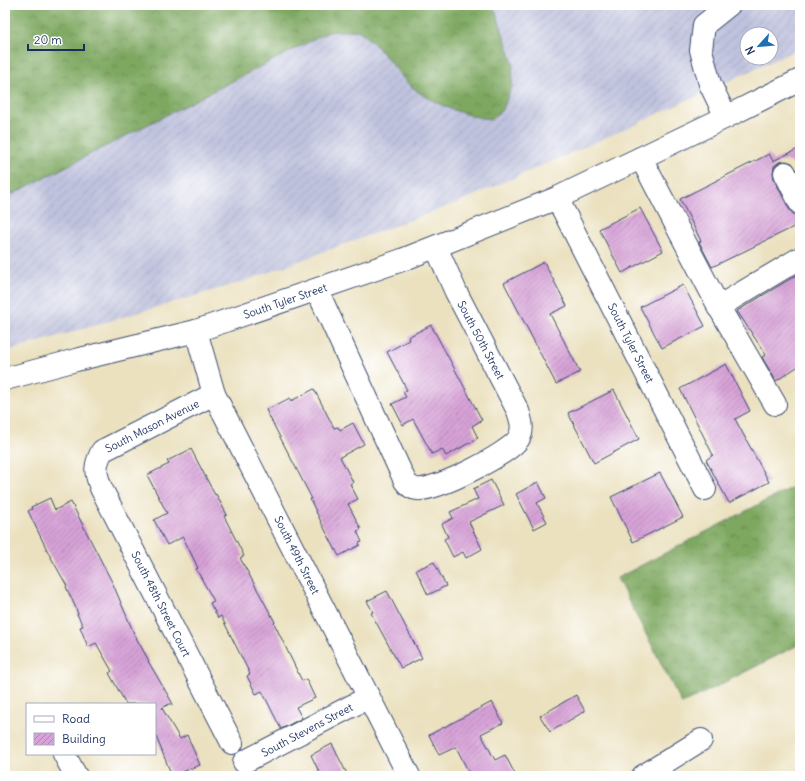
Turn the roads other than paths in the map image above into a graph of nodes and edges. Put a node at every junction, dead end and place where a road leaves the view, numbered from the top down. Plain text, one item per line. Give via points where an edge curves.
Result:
1 (728, 5) edge
2 (800, 80) edge
3 (726, 117) junction
4 (640, 158) junction
5 (785, 173) dead end
6 (557, 198) junction
7 (800, 203) edge
8 (436, 247) junction
9 (800, 258) edge
10 (317, 290) junction
11 (718, 307) junction
12 (196, 331) junction
13 (5, 379) edge
14 (214, 394) junction
15 (775, 404) dead end
16 (96, 463) joint
17 (705, 489) dead end
18 (369, 697) junction
19 (701, 740) dead end
20 (232, 743) dead end
21 (65, 755) edge
22 (244, 762) dead end
23 (76, 776) edge
24 (408, 776) edge
25 (643, 776) edge

1 - 3 street via 704,25 701,50 710,84
2 - 3 street, South Tyler Street
3 - 4 street, South Tyler Street
4 - 6 street, South Tyler Street
4 - 11 street
5 - 7 street
6 - 8 street, South Tyler Street
6 - 17 street, South Tyler Street
8 - 10 street, South Tyler Street
8 - 10 street, South 50th Street via 522,423 519,438 511,448 438,485 416,489 405,481
9 - 11 street
10 - 12 street, South Tyler Street
11 - 15 street
12 - 13 street, South Tyler Street
12 - 14 street, South 49th Street
14 - 16 street, South Mason Avenue via 102,451
14 - 18 street, South 49th Street
16 - 20 street, South 48th Street Court via 101,488
18 - 22 street, South Stevens Street
18 - 24 street, South 49th Street
19 - 25 street
21 - 23 street

